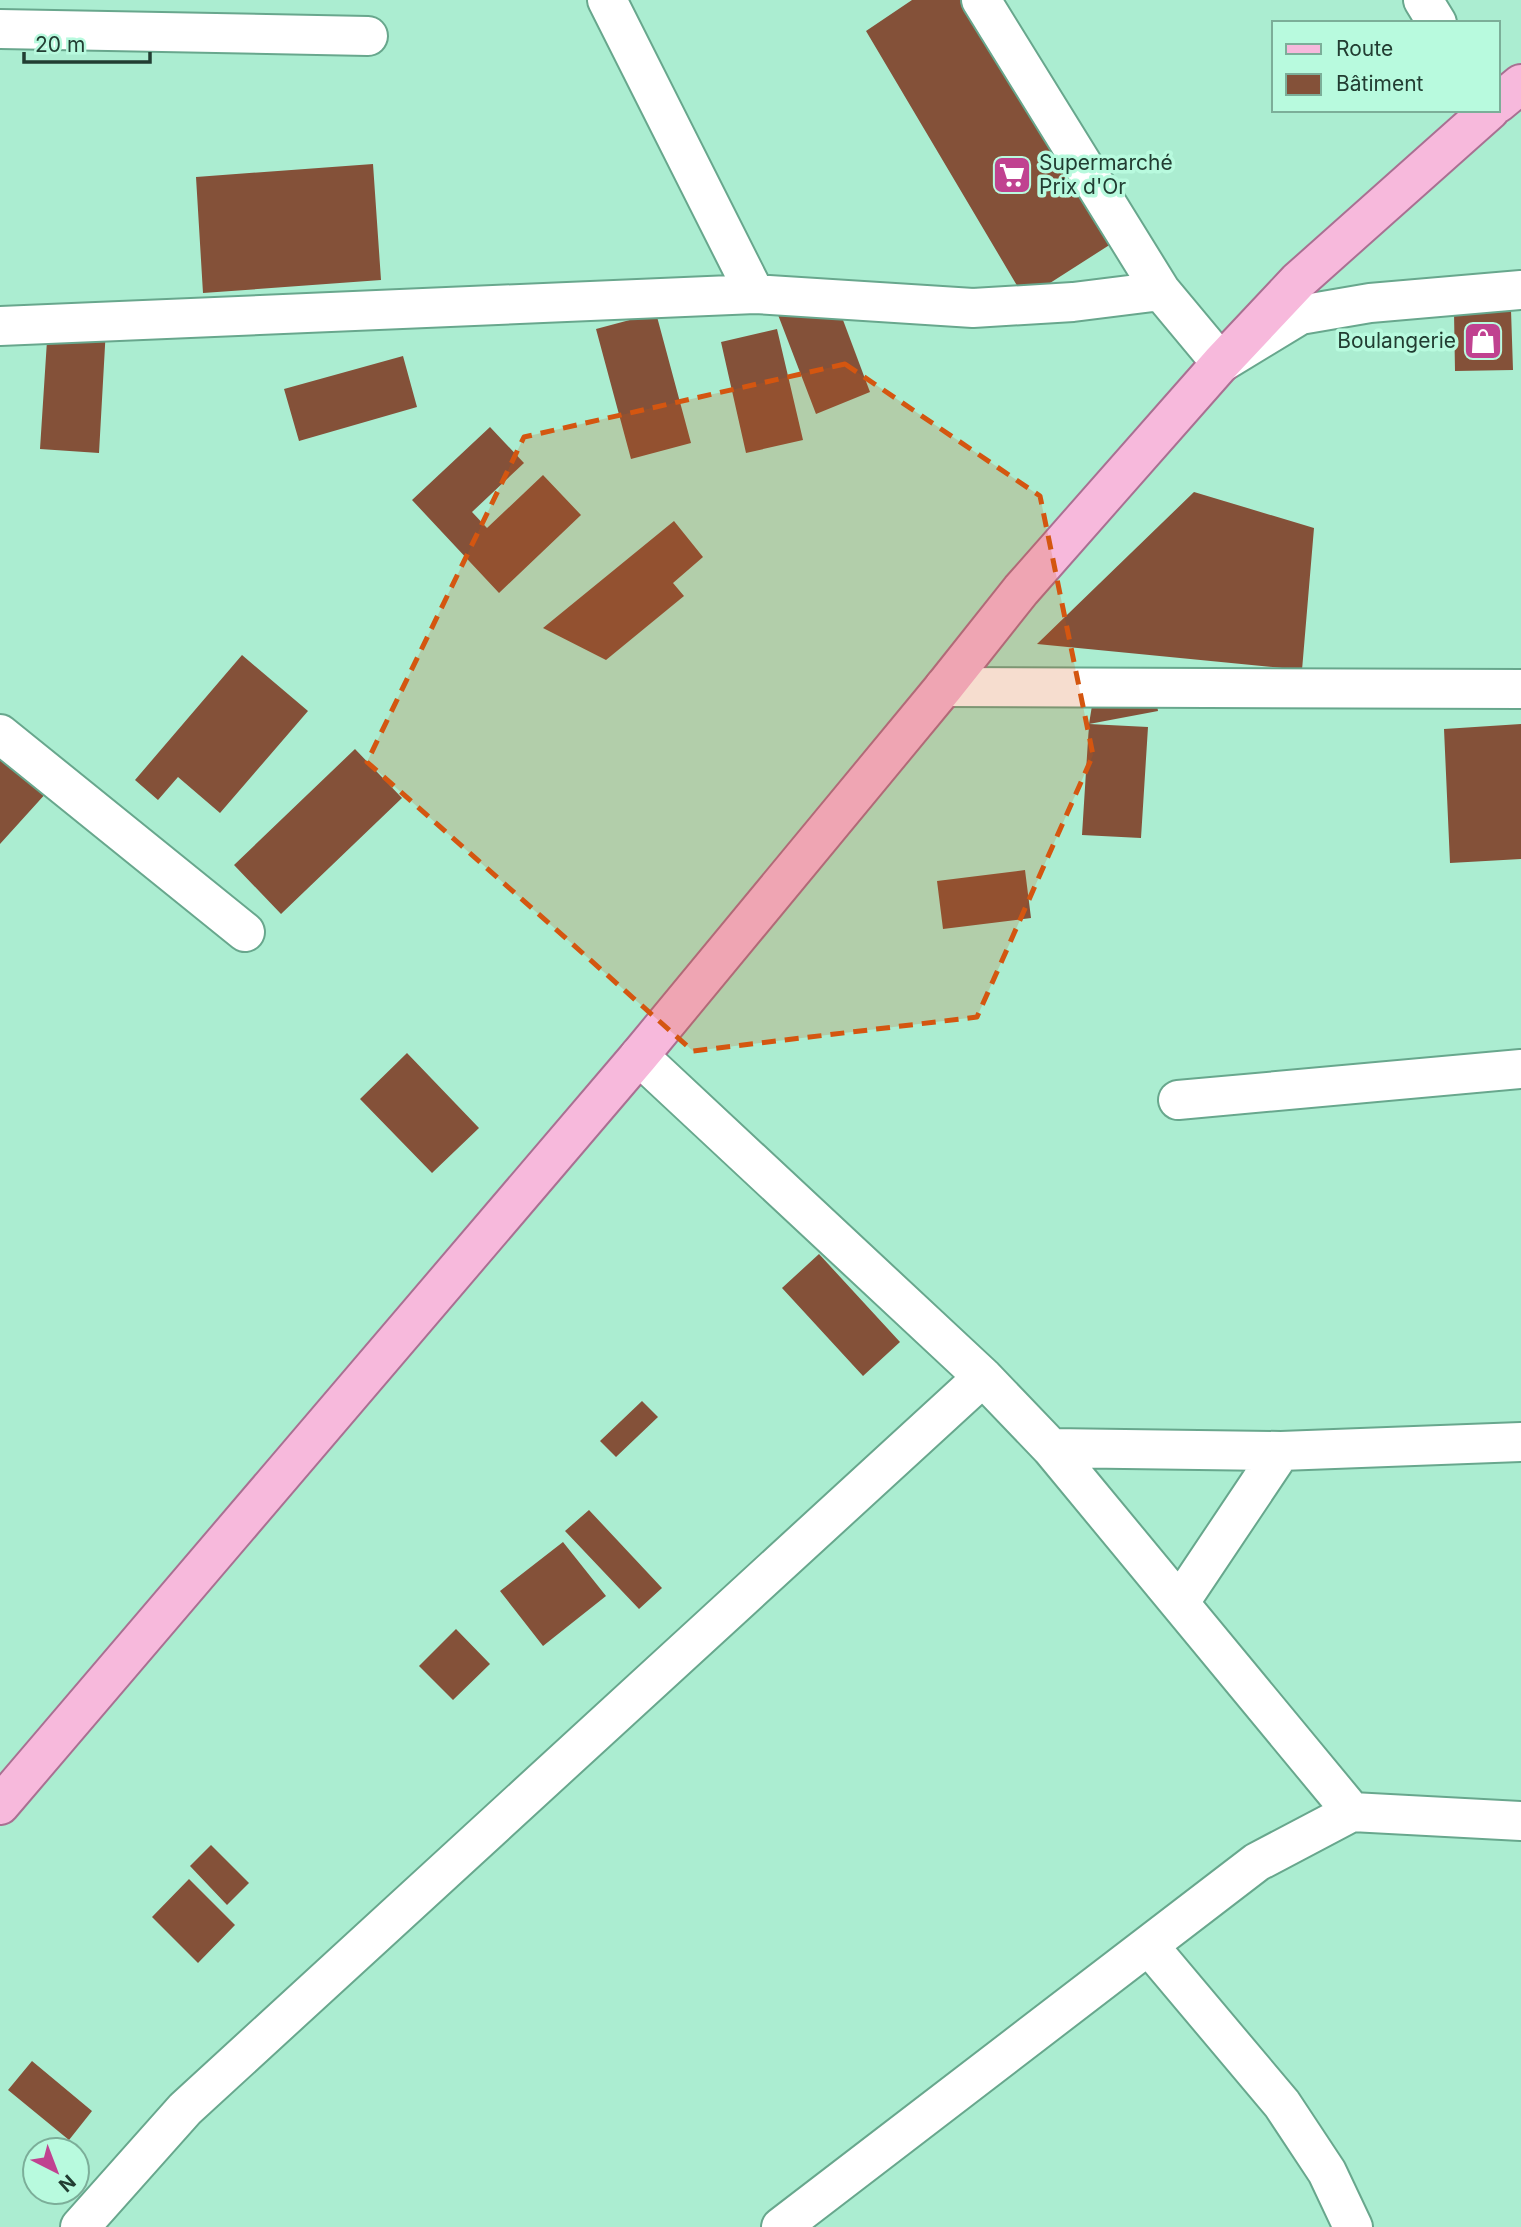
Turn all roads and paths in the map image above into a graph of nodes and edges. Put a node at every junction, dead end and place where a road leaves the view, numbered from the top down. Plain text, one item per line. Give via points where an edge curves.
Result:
1 (607, 0) edge
2 (981, 0) edge
3 (1423, 0) edge
4 (1436, 21) edge
5 (0, 29) edge
6 (368, 36) dead end
7 (1521, 84) edge
8 (1500, 101) edge
9 (1488, 112) edge
10 (1521, 290) edge
11 (1161, 291) junction
12 (755, 294) junction
13 (0, 326) edge
14 (1222, 363) junction
15 (944, 687) junction
16 (1521, 689) edge
17 (0, 734) edge
18 (244, 932) dead end
19 (639, 1056) junction
20 (1521, 1069) edge
21 (1178, 1100) dead end
22 (983, 1377) junction
23 (1521, 1442) edge
24 (1051, 1448) junction
25 (1281, 1451) junction
26 (1180, 1602) junction
27 (0, 1805) edge
28 (1352, 1812) junction
29 (1521, 1821) edge
30 (1149, 1946) junction
31 (787, 2225) edge
32 (80, 2227) edge
33 (1353, 2227) edge

1 - 12 street
2 - 11 street
3 - 4 street
5 - 6 street
7 - 8 main road
9 - 14 main road via 1298,281
10 - 14 street via 1370,303 1300,315
11 - 12 street via 973,308
11 - 14 street
12 - 13 street
14 - 15 main road via 1021,590
15 - 16 street
15 - 19 main road
17 - 18 street
19 - 22 street
19 - 27 main road
20 - 21 street
22 - 24 street
22 - 32 street via 185,2109
23 - 25 street
24 - 25 street
24 - 26 street
25 - 26 street
26 - 28 street
28 - 29 street
28 - 30 street via 1257,1862
30 - 31 street
30 - 33 street via 1282,2104 1327,2172

